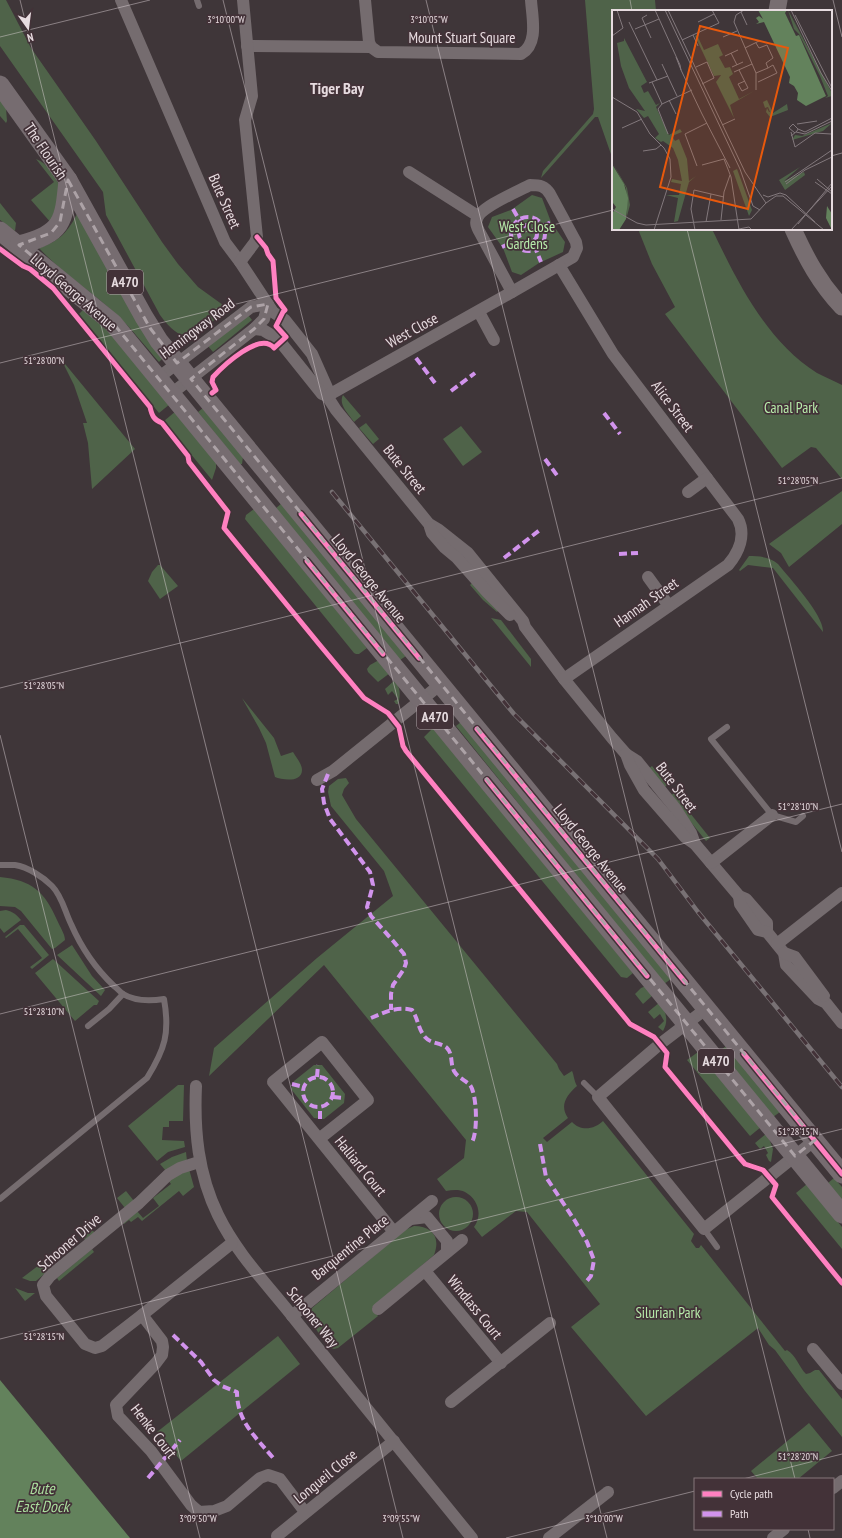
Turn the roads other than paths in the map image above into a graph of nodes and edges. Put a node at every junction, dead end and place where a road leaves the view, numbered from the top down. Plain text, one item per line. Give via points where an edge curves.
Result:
1 (121, 0) edge
2 (243, 0) edge
3 (365, 0) edge
4 (531, 0) edge
5 (779, 0) edge
6 (777, 10) edge
7 (247, 46) junction
8 (371, 47) junction
9 (0, 85) edge
10 (409, 172) dead end
11 (68, 180) junction
12 (478, 216) junction
13 (794, 230) edge
14 (0, 231) edge
15 (19, 246) junction
16 (240, 262) junction
17 (559, 265) junction
18 (512, 292) junction
19 (268, 304) junction
20 (842, 307) edge
21 (479, 312) junction
22 (254, 329) junction
23 (494, 340) dead end
24 (178, 363) junction
25 (158, 378) junction
26 (191, 378) junction
27 (171, 394) junction
28 (327, 396) junction
29 (707, 478) junction
30 (688, 492) dead end
31 (740, 547) joint
32 (648, 578) dead end
33 (669, 606) junction
34 (564, 679) junction
35 (440, 684) junction
36 (421, 700) junction
37 (727, 727) dead end
38 (317, 780) dead end
39 (772, 815) junction
40 (802, 816) dead end
41 (711, 864) junction
42 (0, 865) edge
43 (842, 893) edge
44 (780, 948) junction
45 (123, 994) junction
46 (707, 1008) junction
47 (842, 1023) edge
48 (687, 1024) junction
49 (88, 1026) dead end
50 (584, 1083) dead end
51 (196, 1086) dead end
52 (598, 1097) junction
53 (319, 1139) junction
54 (815, 1140) junction
55 (795, 1156) junction
56 (199, 1162) junction
57 (842, 1174) edge
58 (0, 1199) edge
59 (432, 1201) dead end
60 (842, 1214) edge
61 (411, 1219) junction
62 (704, 1229) junction
63 (394, 1232) junction
64 (462, 1240) dead end
65 (232, 1243) junction
66 (718, 1247) dead end
67 (448, 1252) junction
68 (425, 1271) junction
69 (378, 1309) dead end
70 (142, 1314) junction
71 (292, 1316) junction
72 (550, 1323) dead end
73 (813, 1349) dead end
74 (501, 1363) junction
75 (842, 1384) edge
76 (452, 1402) dead end
77 (394, 1441) junction
78 (842, 1481) edge
79 (834, 1487) edge
80 (608, 1492) dead end
81 (305, 1512) junction
82 (783, 1530) edge
83 (277, 1536) dead end
84 (472, 1538) edge
85 (549, 1538) edge
86 (773, 1538) edge

1 - 16 street, Bute Street via 222,236
2 - 7 street
3 - 8 street
4 - 8 street, Mount Stuart Square via 532,42 521,54 378,52
5 - 6 street
7 - 8 street, Mount Stuart Square
7 - 16 street via 252,96 245,120 257,237
9 - 11 main road, The Flourish / A470
10 - 12 street
11 - 15 main road, The Flourish via 66,206 60,222 51,233
11 - 24 main road, Lloyd George Avenue / A470 via 147,322
12 - 17 street, West Close via 530,184 546,188 576,242 577,248 573,257
12 - 18 street via 476,223 479,231
13 - 20 street via 813,270
14 - 15 main road, A470
15 - 25 main road, Lloyd George Avenue / A470 via 114,323
16 - 19 street, Bute Street
17 - 18 street, West Close
17 - 29 street, Alice Street via 613,354
18 - 21 street, West Close
19 - 22 street via 264,319
19 - 24 street, Hemingway Road via 251,307
19 - 28 street, Bute Street via 273,312 285,320 312,354 328,390
21 - 23 street
21 - 28 street, West Close
22 - 26 street
22 - 28 street, Bute Street via 263,330 278,339 322,394
24 - 25 street, Hemingway Road
24 - 26 main road, Lloyd George Avenue / A470
25 - 27 main road, Lloyd George Avenue / A470
26 - 27 street
26 - 35 main road, Lloyd George Avenue / A470
27 - 36 main road, Lloyd George Avenue / A470
28 - 34 street, Bute Street via 429,524 468,553 511,605
29 - 30 street
29 - 31 street, Alice Street via 741,525
31 - 33 street, Hannah Street via 728,565
32 - 33 street
33 - 34 street, Hannah Street
34 - 41 street, Bute Street via 675,808 695,844
35 - 36 street
35 - 46 main road, Lloyd George Avenue / A470
36 - 38 street via 333,771
36 - 48 main road, Lloyd George Avenue / A470
37 - 39 lane via 711,739
39 - 40 lane via 796,822
39 - 41 street
41 - 44 street, Bute Street via 766,923 767,932
42 - 45 lane via 16,865 31,871 53,887 91,960
43 - 44 street
44 - 47 street, Bute Street via 795,957
45 - 49 lane
45 - 58 lane via 150,1001 164,999 167,1026 161,1056 147,1078
46 - 48 street
46 - 54 main road, Lloyd George Avenue / A470
48 - 52 street
48 - 55 main road, Lloyd George Avenue / A470
50 - 52 lane
51 - 56 street, Schooner Way via 195,1131
52 - 62 street
53 - 53 street, Halliard Court via 368,1100 322,1042 273,1082
53 - 63 street, Halliard Court
54 - 55 street
54 - 57 main road, Lloyd George Avenue / A470
55 - 60 main road, Lloyd George Avenue / A470
55 - 62 street
56 - 65 street, Schooner Way via 217,1215
56 - 70 street, Schooner Drive via 168,1175 139,1203 50,1276 43,1285 46,1296 85,1344 95,1348 109,1341
59 - 61 street, Barquentine Place
61 - 63 street, Barquentine Place
61 - 67 street, Barquentine Place via 427,1217 447,1241
62 - 66 lane
63 - 71 street, Barquentine Place
64 - 67 street
65 - 70 street
65 - 71 street, Schooner Way
67 - 68 street
68 - 69 street
68 - 74 street, Windlass Court
70 - 81 street, Henke Court via 162,1341 162,1354 116,1405 118,1416 151,1451 191,1505 199,1512 214,1511 227,1506 260,1478 268,1475 280,1479
71 - 77 street, Schooner Way
72 - 74 street, Windlass Court
73 - 75 street
74 - 76 street, Windlass Court
77 - 81 street, Longueil Close
77 - 84 street, Schooner Way
78 - 79 street
80 - 85 street
81 - 83 street, Longueil Close
82 - 86 street

